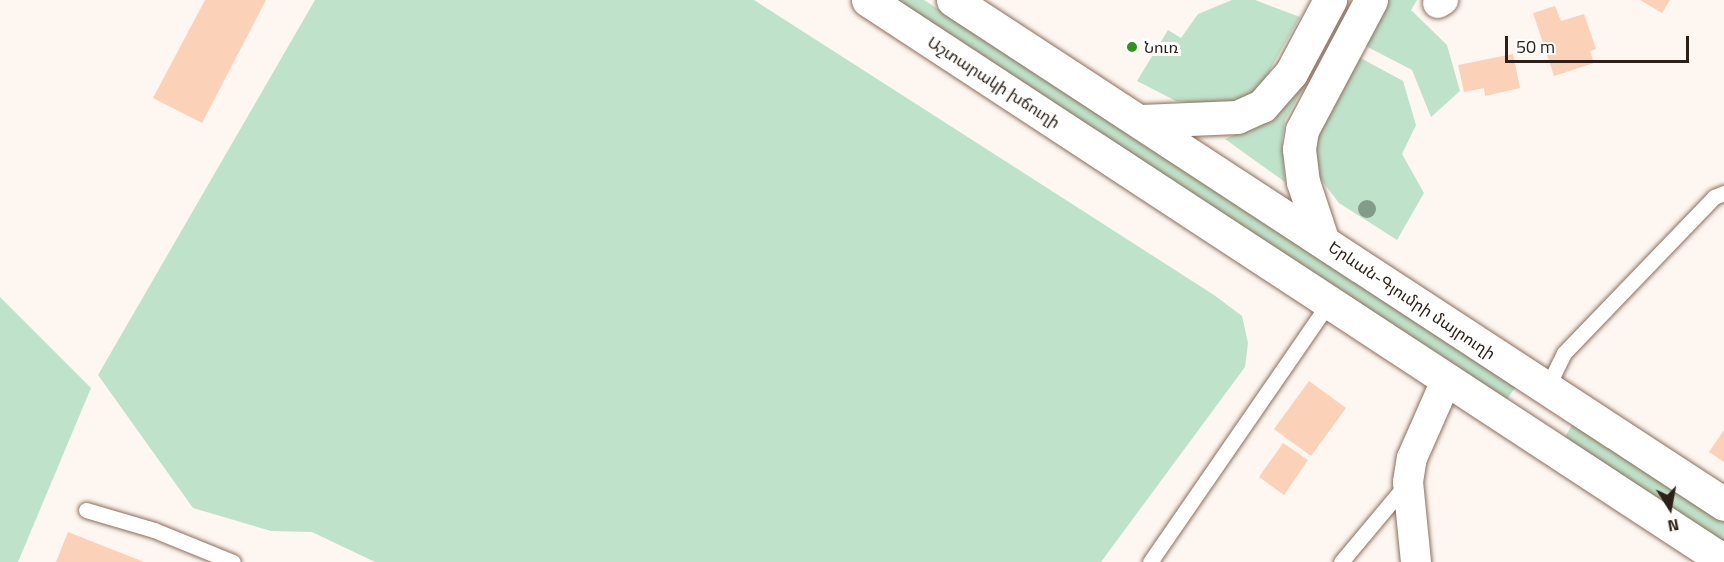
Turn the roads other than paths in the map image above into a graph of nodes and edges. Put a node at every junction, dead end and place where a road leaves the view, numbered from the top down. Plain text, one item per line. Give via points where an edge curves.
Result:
1 (868, 0) edge
2 (952, 0) edge
3 (1330, 0) edge
4 (1371, 0) edge
5 (1141, 122) junction
6 (1724, 194) edge
7 (1322, 239) junction
8 (1329, 303) junction
9 (1446, 381) junction
10 (1546, 390) junction
11 (1522, 428) junction
12 (1407, 482) junction
13 (1724, 504) edge
14 (86, 510) dead end
15 (1724, 561) edge
16 (233, 562) edge
17 (1150, 562) edge
18 (1341, 562) edge
19 (1416, 562) edge

1 - 8 main road, Աշտարակի խճուղի
2 - 5 main road, Երևան-Գյումրի մայրուղի
3 - 5 main road via 1291,73 1262,106 1237,117
4 - 7 main road via 1302,130 1300,166
5 - 7 main road, Երևան-Գյումրի մայրուղի
6 - 10 lane via 1714,198 1564,353
7 - 10 main road, Երևան-Գյումրի մայրուղի
8 - 9 main road
8 - 17 lane
9 - 11 main road
9 - 12 street via 1412,458
10 - 11 main road
10 - 13 main road, Երևան-Գյումրի մայրուղի
11 - 15 main road
12 - 18 lane
12 - 19 street
14 - 16 lane via 154,530

